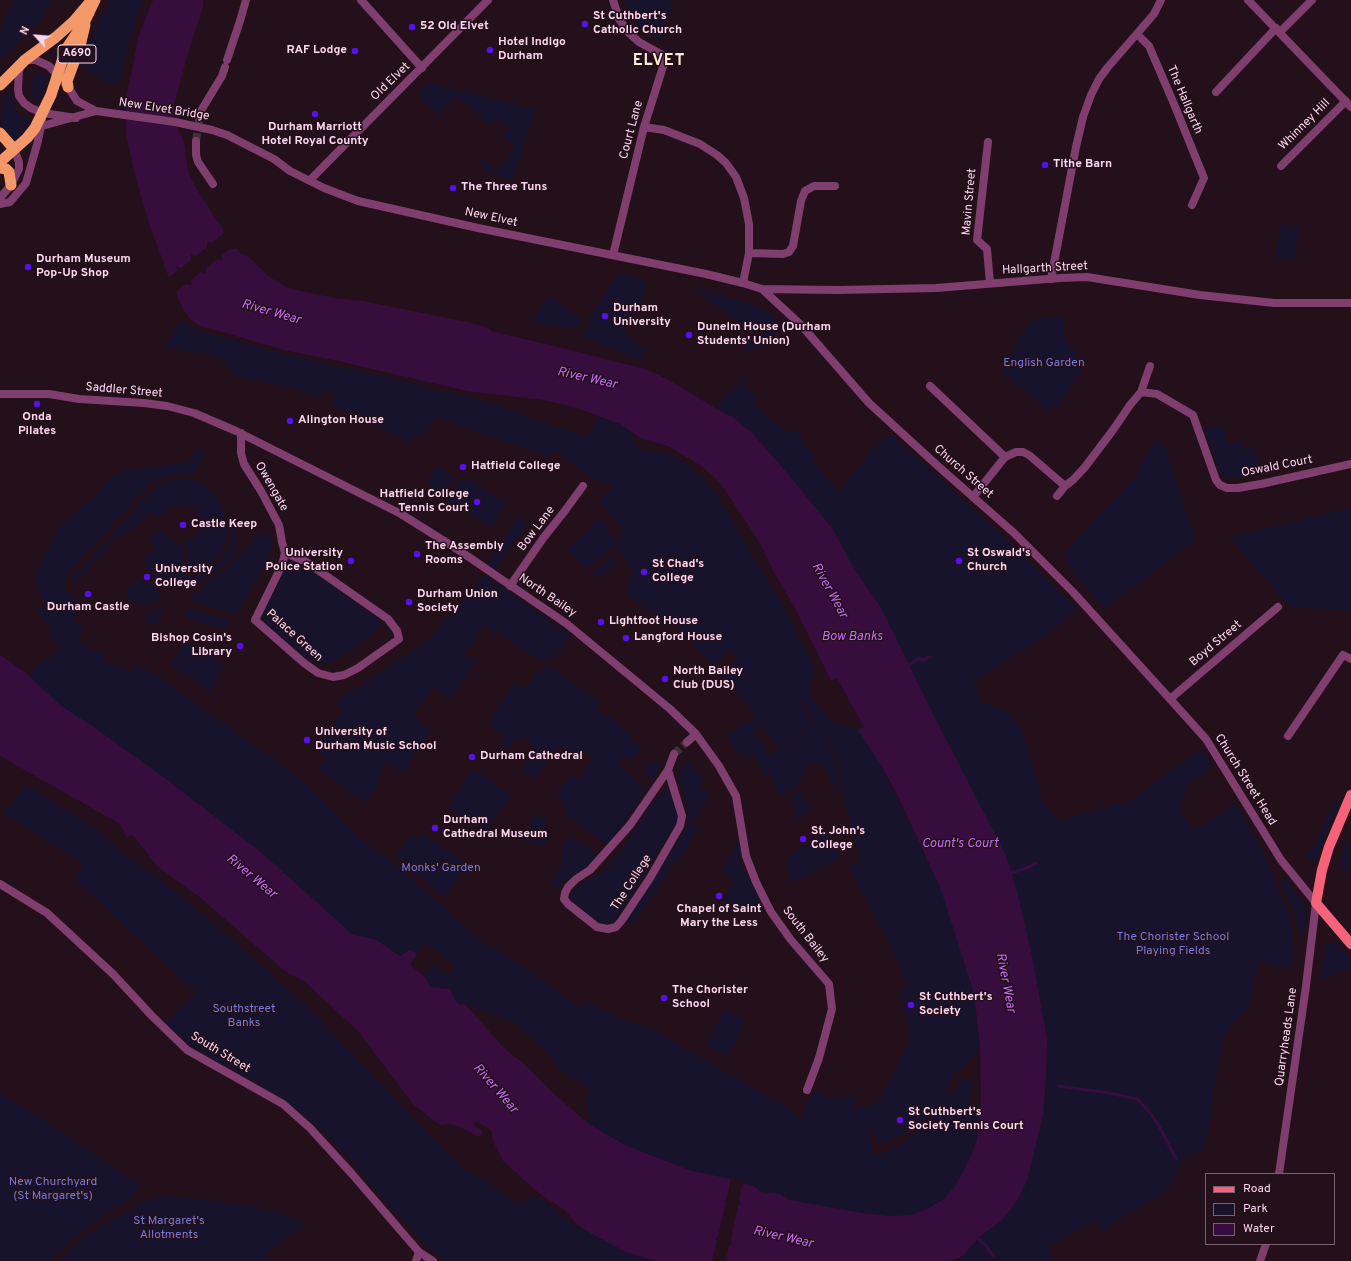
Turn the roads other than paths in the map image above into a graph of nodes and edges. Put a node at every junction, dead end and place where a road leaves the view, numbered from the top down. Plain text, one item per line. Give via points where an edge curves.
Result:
1 (92, 0) edge
2 (95, 0) edge
3 (246, 0) edge
4 (362, 0) edge
5 (488, 0) edge
6 (613, 0) edge
7 (1161, 0) edge
8 (1248, 0) edge
9 (1312, 0) edge
10 (85, 20) junction
11 (1278, 30) junction
12 (1137, 34) junction
13 (23, 62) junction
14 (422, 68) junction
15 (57, 74) junction
16 (0, 85) edge
17 (68, 87) junction
18 (1216, 92) dead end
19 (1348, 104) edge
20 (96, 111) junction
21 (43, 113) junction
22 (76, 118) junction
23 (199, 118) tunnel mouth
24 (59, 122) junction
25 (38, 127) junction
26 (644, 127) junction
27 (0, 133) edge
28 (227, 136) joint
29 (38, 141) junction
30 (196, 141) tunnel mouth
31 (988, 142) dead end
32 (14, 149) junction
33 (0, 162) edge
34 (1281, 166) dead end
35 (0, 168) edge
36 (1209, 170) dead end
37 (1204, 178) junction
38 (310, 180) junction
39 (212, 184) dead end
40 (11, 185) junction
41 (835, 186) dead end
42 (0, 198) edge
43 (0, 204) edge
44 (1192, 205) dead end
45 (750, 253) junction
46 (613, 255) junction
47 (1051, 278) junction
48 (743, 283) junction
49 (990, 283) junction
50 (762, 289) junction
51 (1351, 303) edge
52 (1150, 366) dead end
53 (930, 386) dead end
54 (1141, 392) junction
55 (0, 394) edge
56 (241, 433) junction
57 (1005, 457) junction
58 (1351, 464) edge
59 (583, 486) dead end
60 (1065, 486) junction
61 (1057, 496) dead end
62 (973, 497) junction
63 (286, 553) junction
64 (510, 586) junction
65 (1278, 607) dead end
66 (1351, 659) edge
67 (1147, 674) joint
68 (1170, 699) junction
69 (696, 734) junction
70 (1288, 736) dead end
71 (687, 742) tunnel mouth
72 (674, 754) tunnel mouth
73 (668, 770) junction
74 (1351, 795) edge
75 (0, 884) edge
76 (1316, 903) junction
77 (1351, 944) edge
78 (807, 1090) dead end
79 (1280, 1173) edge
80 (1266, 1245) edge
81 (419, 1252) junction
82 (416, 1261) edge
83 (433, 1261) edge
84 (1260, 1261) edge

1 - 13 highway, A690 via 74,21
2 - 10 highway, A690
3 - 23 street via 222,76
4 - 14 street
5 - 14 street, Old Elvet
6 - 26 street, Court Lane via 619,19 628,32 639,42 666,57
7 - 12 street via 1154,14
8 - 11 street, Whinney Hill
9 - 11 street
10 - 15 highway, A690 via 66,49
10 - 17 highway, A690 via 80,46 67,81
11 - 18 street
11 - 19 street, Whinney Hill
12 - 37 street, The Hallgarth via 1148,46
12 - 47 street via 1099,79 1083,117
13 - 15 street via 43,62
13 - 16 highway, A690
13 - 21 street via 18,71 20,96 27,106
14 - 38 street, Old Elvet
15 - 17 street
15 - 21 highway, A690
17 - 20 street via 77,101
19 - 34 street, Whinney Hill
20 - 22 street
20 - 28 street, New Elvet Bridge, bridge via 175,122
21 - 22 street
21 - 25 highway, A690
22 - 24 street
24 - 25 street
24 - 29 street via 44,132
25 - 29 street
25 - 32 highway, A690
26 - 45 street via 664,130 700,144 726,163 736,177 744,198 749,224
26 - 46 street, Court Lane
27 - 32 highway
28 - 38 street, New Elvet
29 - 43 street via 26,183 10,202
30 - 39 street via 198,162
31 - 49 street, Mavin Street via 977,240 987,249
32 - 33 highway, A690
32 - 40 street via 19,169
35 - 40 highway via 9,172
36 - 37 street
37 - 44 street
38 - 46 street, New Elvet via 343,196 374,205
40 - 42 street
41 - 45 street via 814,186 805,191 793,246 789,252
45 - 48 street
46 - 48 street, New Elvet
47 - 49 street, Hallgarth Street
47 - 51 street, Hallgarth Street via 1087,277 1200,295 1274,302
48 - 50 street, New Elvet
49 - 50 street, Hallgarth Street via 893,289
50 - 62 street, Church Street via 801,325 869,403
52 - 54 street
53 - 57 street
54 - 58 street, Oswald Court via 1158,394 1193,415 1216,480 1227,488 1261,484
54 - 60 street via 1085,467
55 - 56 street, Saddler Street via 50,394 79,399 167,406 194,413
56 - 63 street, Owengate via 244,464 279,525
56 - 64 street, North Bailey via 401,514
57 - 60 street via 1016,452 1029,455
57 - 62 street
59 - 64 street, Bow Lane
60 - 61 street
62 - 67 street, Church Street via 1014,533 1072,591
63 - 63 street, Palace Green via 305,560 388,619 397,631 399,639 344,675 334,677 318,673 304,663 255,620
64 - 69 street, North Bailey via 567,624
65 - 68 street, Boyd Street
66 - 70 street via 1343,655
67 - 68 street, Church Street Head
68 - 76 street, Church Street Head via 1206,739 1281,860
69 - 71 street
69 - 78 street, South Bailey via 736,796 746,856 771,912 790,940 829,984 832,1009 819,1058
72 - 73 street, The College
73 - 73 street, The College via 682,816 680,826 622,920 616,927 597,927 568,904 564,899 565,893 568,887 590,870 623,834
74 - 76 main road via 1336,828
75 - 81 street, South Street via 47,913 187,1050 283,1104 310,1128
76 - 77 main road
76 - 79 street, Quarryheads Lane
80 - 84 street
81 - 82 street
81 - 83 street, South Street

